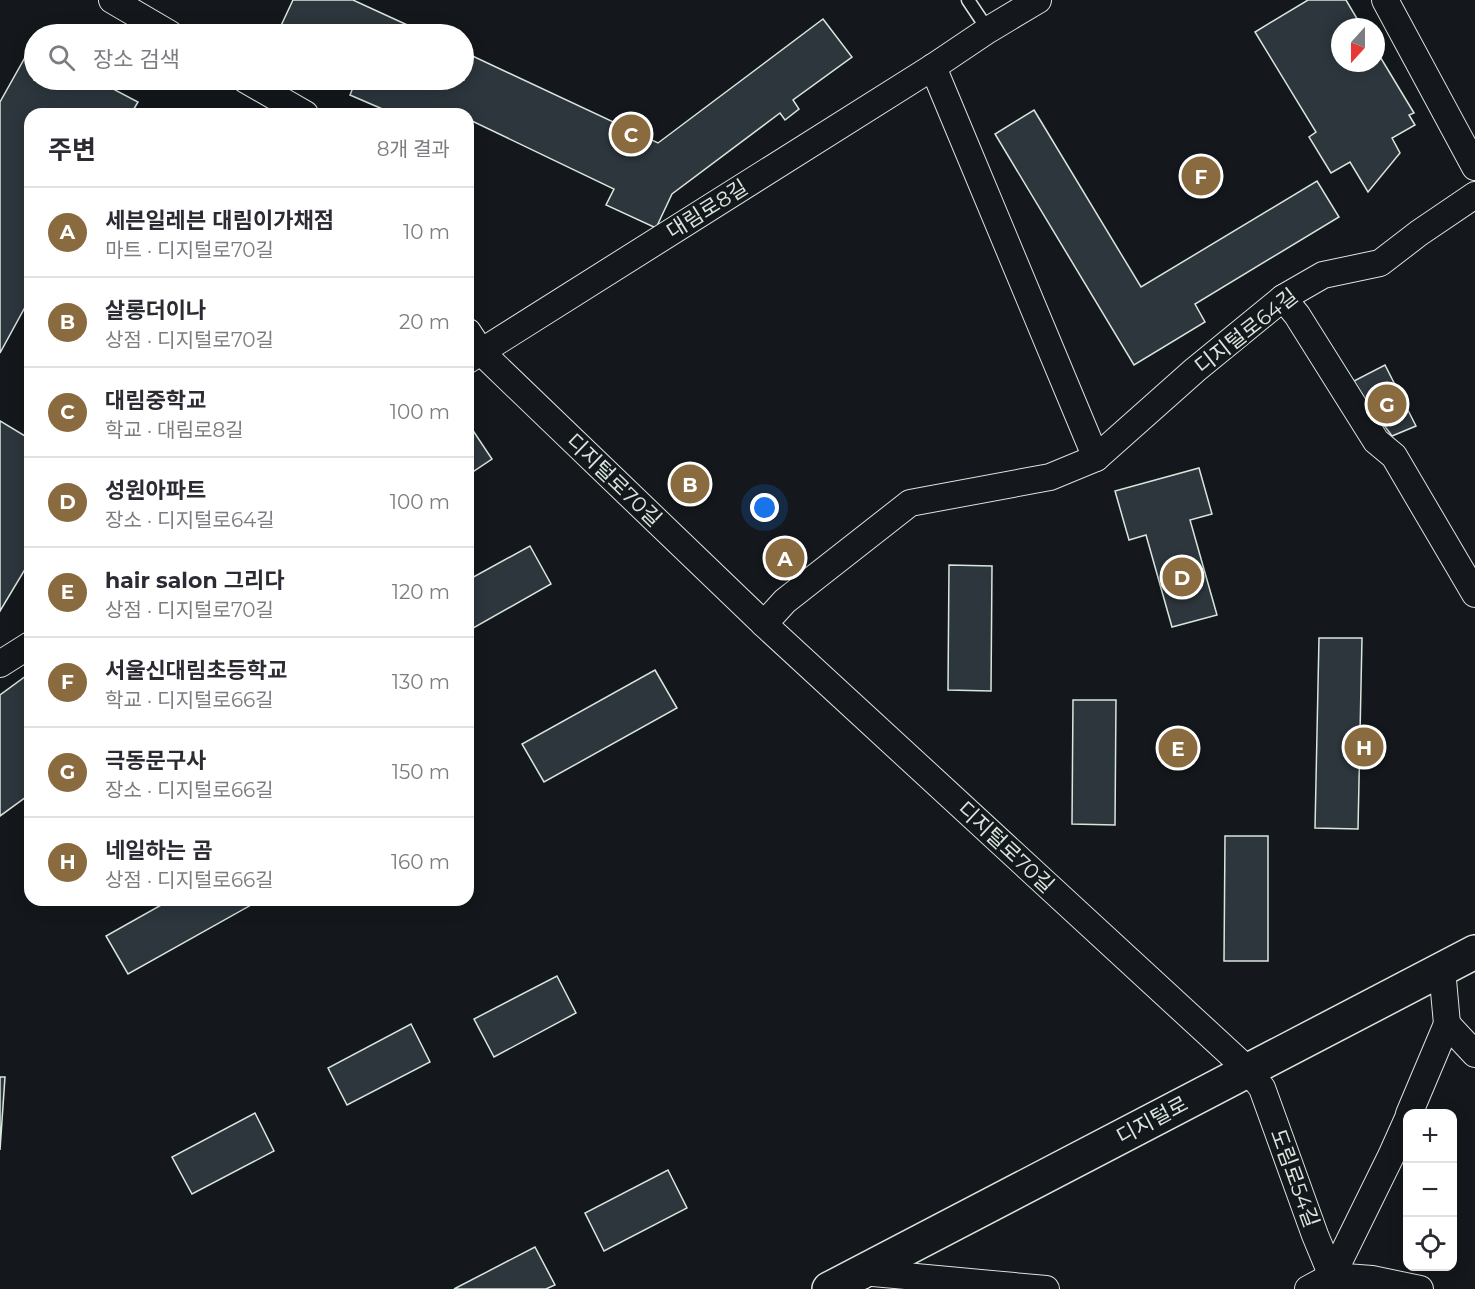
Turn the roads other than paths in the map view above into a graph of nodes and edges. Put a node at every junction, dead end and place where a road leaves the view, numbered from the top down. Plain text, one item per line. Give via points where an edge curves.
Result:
1 (112, 0) edge
2 (968, 0) edge
3 (1038, 0) edge
4 (1385, 0) edge
5 (153, 24) edge
6 (988, 30) junction
7 (933, 67) junction
8 (263, 90) edge
9 (295, 108) edge
10 (1475, 167) edge
11 (1475, 195) edge
12 (1283, 298) junction
13 (474, 347) edge
14 (474, 350) edge
15 (1096, 458) junction
16 (1475, 594) edge
17 (764, 624) junction
18 (24, 649) edge
19 (0, 664) edge
20 (1474, 947) edge
21 (1442, 969) junction
22 (1447, 1024) junction
23 (1475, 1053) edge
24 (1248, 1070) junction
25 (1411, 1109) edge
26 (1403, 1128) edge
27 (861, 1281) edge
28 (1334, 1282) edge
29 (1038, 1288) edge
30 (829, 1289) edge
31 (1308, 1289) edge
32 (1420, 1289) edge

1 - 5 street
2 - 6 lane
3 - 6 street, 대림로8길
4 - 10 street
6 - 7 street, 대림로8길
7 - 13 street, 대림로8길
7 - 15 street
8 - 9 street
11 - 12 street, 디지털로64길 via 1380,263 1323,275
12 - 15 street, 디지털로64길
12 - 16 street via 1376,441 1394,456
14 - 17 street, 디지털로70길
15 - 17 street via 1050,477 910,504 785,601
17 - 24 street, 디지털로70길
18 - 19 street
20 - 21 main road, 디지털로
21 - 22 street
21 - 24 main road, 디지털로
22 - 23 street
22 - 25 street
24 - 27 main road, 디지털로
24 - 28 street, 도림로54길 via 1262,1088
26 - 28 street
27 - 29 street
27 - 30 main road, 디지털로
28 - 31 street
28 - 32 street via 1372,1279

